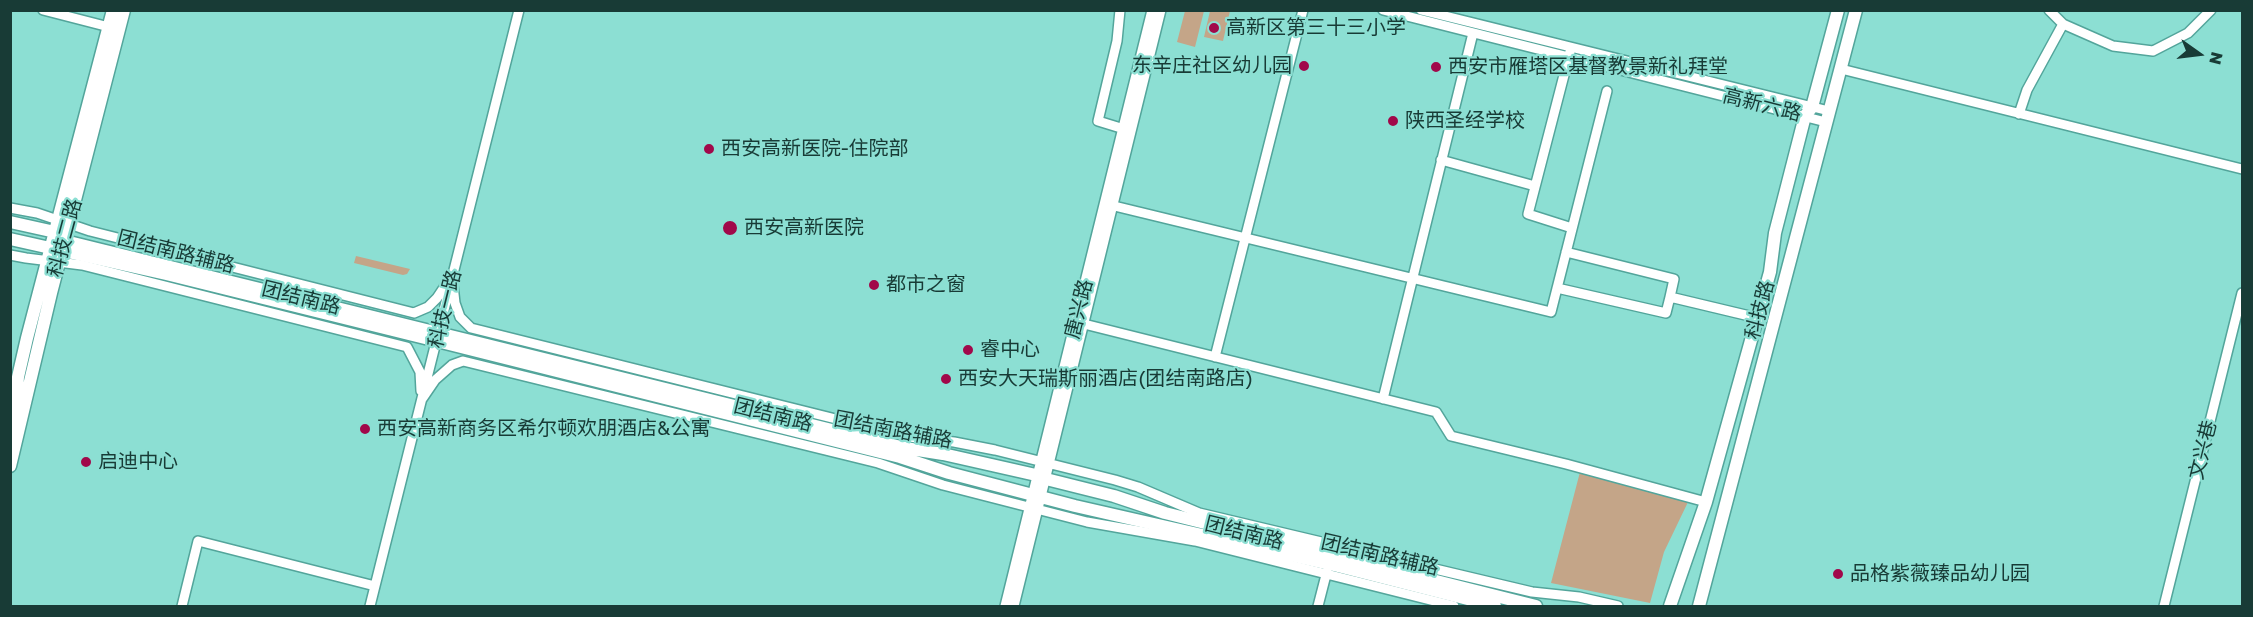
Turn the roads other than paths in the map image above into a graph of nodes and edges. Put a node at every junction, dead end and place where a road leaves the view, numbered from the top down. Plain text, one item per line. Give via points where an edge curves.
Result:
1 (43, 10) edge
2 (114, 10) edge
3 (124, 10) edge
4 (519, 10) edge
5 (1120, 10) edge
6 (1152, 10) edge
7 (1161, 10) edge
8 (1303, 10) edge
9 (1383, 10) edge
10 (1421, 10) edge
11 (1838, 10) edge
12 (1856, 10) edge
13 (2049, 10) edge
14 (2211, 10) edge
15 (2063, 24) junction
16 (109, 27) junction
17 (1473, 33) junction
18 (1570, 52) junction
19 (1841, 69) junction
20 (1606, 91) dead end
21 (1808, 112) junction
22 (2019, 114) junction
23 (1828, 117) junction
24 (1124, 129) junction
25 (1441, 160) junction
26 (2242, 169) edge
27 (1535, 186) junction
28 (1110, 205) junction
29 (10, 208) edge
30 (10, 222) edge
31 (61, 226) junction
32 (1572, 228) junction
33 (1245, 236) junction
34 (10, 239) edge
35 (56, 252) junction
36 (1566, 252) junction
37 (10, 255) edge
38 (452, 276) junction
39 (1412, 278) junction
40 (1557, 288) junction
41 (2242, 293) edge
42 (1670, 297) junction
43 (1758, 318) junction
44 (1080, 323) junction
45 (438, 336) junction
46 (1215, 357) junction
47 (14, 376) edge
48 (422, 399) junction
49 (1383, 399) junction
50 (10, 426) edge
51 (1045, 463) junction
52 (10, 466) edge
53 (1041, 477) junction
54 (1035, 502) junction
55 (1706, 502) junction
56 (1327, 569) junction
57 (375, 586) junction
58 (182, 606) edge
59 (370, 606) edge
60 (1005, 606) edge
61 (1014, 606) edge
62 (1318, 606) edge
63 (1454, 606) edge
64 (1495, 606) edge
65 (1536, 606) edge
66 (1618, 606) edge
67 (1670, 606) edge
68 (1699, 606) edge
69 (2164, 606) edge

1 - 16 street
2 - 16 main road, 科技二路
3 - 31 main road, 科技二路
4 - 38 street, 科技一路
5 - 24 street via 1117,41 1098,121
6 - 24 street, 唐兴路
7 - 28 street, 唐兴路
8 - 33 street
9 - 17 street, 高新六路
10 - 18 street, 高新六路
11 - 21 main road, 科技路
12 - 19 main road, 科技路
13 - 15 street
14 - 15 street via 2188,33 2153,51 2113,46
15 - 22 street via 2027,90
16 - 31 main road, 科技二路
17 - 18 street, 高新六路
17 - 25 street
18 - 21 street, 高新六路
18 - 27 street
19 - 22 street
19 - 23 main road, 科技路
20 - 32 street
21 - 23 street, 高新六路
21 - 43 main road, 科技路 via 1775,233
22 - 26 street
23 - 68 main road, 科技路
24 - 28 street, 唐兴路
25 - 27 street
25 - 39 street
27 - 32 street via 1528,214
28 - 33 street
28 - 44 street, 唐兴路
29 - 31 street, 团结南路辅路
30 - 31 main road
31 - 35 main road, 科技二路
31 - 38 street, 团结南路辅路 via 414,313 428,307
32 - 36 street
33 - 39 street
33 - 46 street
34 - 35 main road, 团结南路
35 - 37 street, 团结南路辅路
35 - 45 main road, 团结南路
35 - 47 main road, 科技二路
35 - 48 street, 团结南路辅路 via 82,265 407,347 420,372
35 - 52 main road, 科技二路
36 - 40 street
36 - 42 street via 1674,279
38 - 45 street, 科技一路
38 - 51 street, 团结南路辅路 via 460,317 471,328 908,437 954,442
39 - 40 street via 1551,312
39 - 49 street
40 - 42 street via 1666,313
41 - 69 street, 文兴巷
42 - 43 street
43 - 55 main road, 科技路
44 - 46 street
44 - 51 street, 唐兴路
45 - 48 street, 科技一路
45 - 53 main road, 团结南路
45 - 54 main road, 团结南路 via 900,457
46 - 49 street
47 - 50 main road, 科技二路 via 16,403
48 - 54 street, 团结南路辅路 via 435,380 463,361 878,463 943,485
48 - 57 street, 科技一路
49 - 55 street via 1436,412 1451,436
51 - 53 street, 唐兴路
51 - 66 street, 团结南路辅路 via 1138,487 1199,513 1532,592
53 - 54 street, 唐兴路
53 - 65 main road, 团结南路
54 - 56 main road, 团结南路
54 - 60 street, 唐兴路
54 - 61 street, 唐兴路
55 - 67 main road, 科技路
56 - 62 street
56 - 63 street, 团结南路辅路
56 - 64 main road, 团结南路
57 - 58 street via 198,541
57 - 59 street, 科技一路

